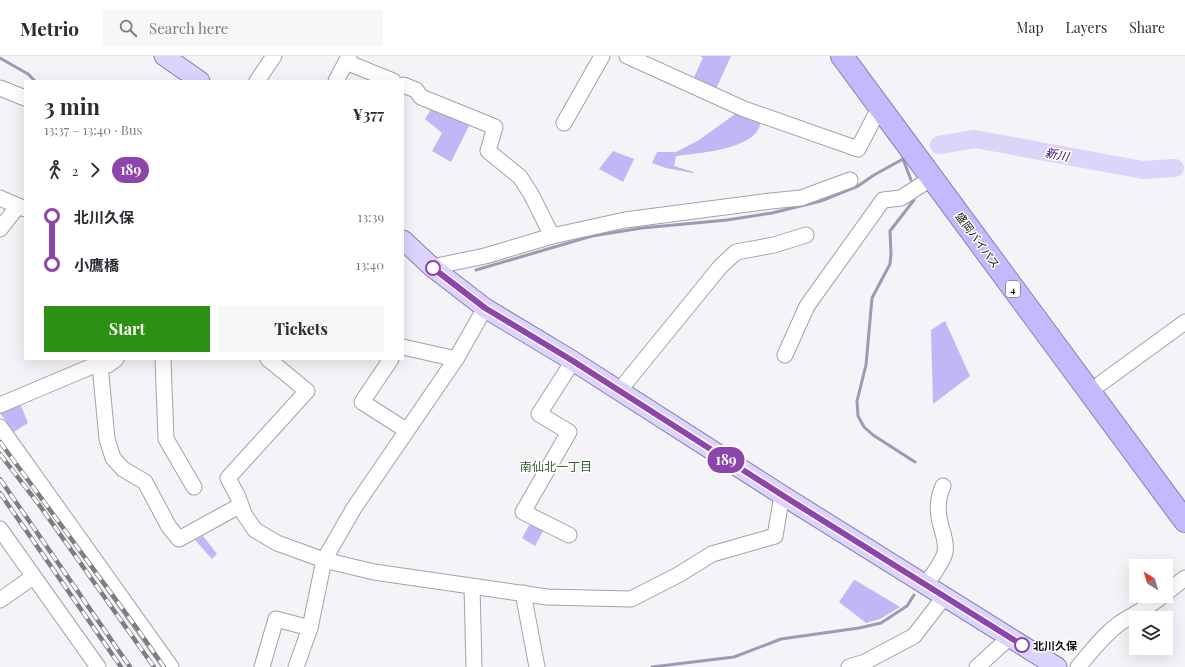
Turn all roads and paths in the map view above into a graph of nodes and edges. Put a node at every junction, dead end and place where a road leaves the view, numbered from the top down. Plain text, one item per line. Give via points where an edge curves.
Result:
1 (164, 56) edge
2 (274, 56) edge
3 (602, 56) edge
4 (626, 56) edge
5 (842, 56) edge
6 (860, 56) edge
7 (347, 59) edge
8 (199, 80) edge
9 (258, 80) edge
10 (336, 80) edge
11 (391, 80) edge
12 (404, 85) edge
13 (0, 88) edge
14 (24, 98) edge
15 (882, 110) junction
16 (564, 123) dead end
17 (932, 178) junction
18 (850, 180) dead end
19 (0, 198) edge
20 (21, 208) edge
21 (0, 229) edge
22 (806, 235) dead end
23 (552, 236) junction
24 (404, 241) edge
25 (432, 267) junction
26 (485, 308) junction
27 (1185, 322) edge
28 (404, 347) edge
29 (785, 355) dead end
30 (456, 359) junction
31 (115, 360) edge
32 (163, 360) edge
33 (269, 360) edge
34 (390, 360) edge
35 (573, 361) junction
36 (100, 365) junction
37 (1100, 384) junction
38 (619, 391) junction
39 (3, 399) edge
40 (0, 427) edge
41 (406, 430) junction
42 (943, 486) dead end
43 (194, 487) dead end
44 (782, 495) junction
45 (1185, 502) edge
46 (241, 505) junction
47 (1185, 521) edge
48 (0, 529) edge
49 (569, 535) dead end
50 (324, 560) junction
51 (33, 577) junction
52 (1185, 578) edge
53 (926, 584) junction
54 (472, 587) junction
55 (1173, 587) edge
56 (523, 593) junction
57 (945, 596) junction
58 (0, 600) edge
59 (1154, 603) edge
60 (310, 628) junction
61 (1010, 638) junction
62 (474, 666) edge
63 (98, 667) edge
64 (171, 667) edge
65 (262, 667) edge
66 (296, 667) edge
67 (537, 667) edge
68 (849, 667) edge
69 (977, 667) edge
70 (1057, 667) edge
71 (1078, 667) edge

1 - 8 main road
2 - 9 street
3 - 16 street
4 - 15 street via 744,109 858,149 876,114
5 - 15 highway, 盛岡バイパス / 4
6 - 37 highway, 盛岡バイパス / 4
7 - 10 street
7 - 11 street
12 - 23 street via 416,90 421,98 495,127 488,151 520,177
13 - 14 street
15 - 17 highway, 盛岡バイパス / 4
17 - 29 street via 901,198 883,200 807,306
17 - 47 highway, 盛岡バイパス / 4
18 - 23 street via 800,198 625,220
19 - 20 street
20 - 21 street
22 - 38 street via 774,245 736,252 720,267
23 - 25 street via 485,256
24 - 25 main road
25 - 26 main road
26 - 30 street
26 - 35 main road
27 - 37 street
28 - 30 street
30 - 41 street
31 - 36 street via 108,365
32 - 43 street via 166,439
33 - 46 street via 307,391 228,478
34 - 41 street via 362,402
35 - 38 main road
35 - 49 street via 539,414 569,432 523,512
36 - 39 street
36 - 46 street via 107,439 113,458 123,469 145,482 169,527 179,539
37 - 45 highway, 盛岡バイパス / 4
38 - 44 main road
40 - 64 street
41 - 50 street via 354,508
42 - 53 street via 938,496 945,554 936,572
44 - 53 main road
44 - 56 street via 775,536 712,554 631,599 547,597
46 - 50 street via 255,530 276,543
48 - 51 street
50 - 54 street via 374,572
50 - 60 street
51 - 58 street
51 - 63 street
52 - 55 street
53 - 57 main road
54 - 56 street
54 - 62 street
56 - 67 street
57 - 61 main road
57 - 68 street via 914,636 865,662
59 - 71 street via 1107,634
60 - 65 street via 276,619
60 - 66 street
61 - 69 street
61 - 70 main road

